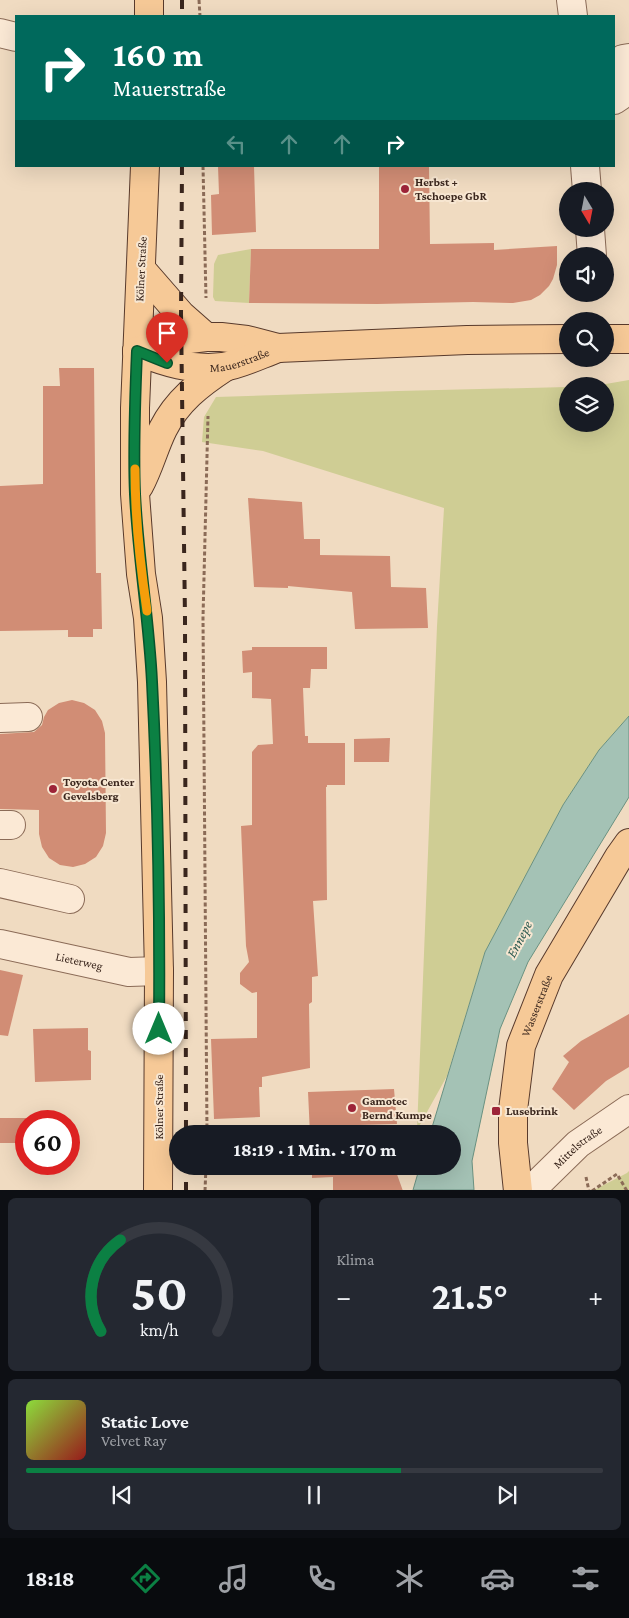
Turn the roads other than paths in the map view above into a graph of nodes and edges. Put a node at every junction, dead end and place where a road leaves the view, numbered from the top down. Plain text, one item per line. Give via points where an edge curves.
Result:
1 (150, 0) edge
2 (571, 0) edge
3 (150, 15) edge
4 (572, 15) edge
5 (0, 33) edge
6 (15, 37) edge
7 (629, 58) edge
8 (615, 99) edge
9 (145, 167) edge
10 (584, 167) edge
11 (585, 182) edge
12 (141, 269) junction
13 (206, 336) junction
14 (614, 339) edge
15 (629, 339) edge
16 (559, 340) edge
17 (278, 348) junction
18 (137, 351) junction
19 (217, 372) junction
20 (135, 494) junction
21 (28, 717) dead end
22 (0, 718) edge
23 (629, 843) edge
24 (0, 883) edge
25 (70, 899) dead end
26 (0, 944) edge
27 (159, 971) junction
28 (629, 1109) edge
29 (158, 1185) edge
30 (518, 1190) edge
31 (530, 1190) edge

1 - 3 main road
2 - 4 street
5 - 6 street
7 - 8 street via 623,58 619,72 620,96
9 - 12 main road, Kölner Straße
10 - 11 street
12 - 13 main road via 181,315
12 - 18 main road, Kölner Straße
13 - 17 main road, Mauerstraße via 247,340
13 - 18 main road, Mauerstraße
14 - 15 main road
16 - 17 main road, Mauerstraße via 467,340
17 - 19 main road, Mauerstraße
18 - 19 main road, Mauerstraße via 167,363
18 - 20 main road, Kölner Straße
19 - 20 main road via 175,408
20 - 27 main road, Kölner Straße via 152,682
21 - 22 street
23 - 30 main road, Wasserstraße via 549,976 521,1046 513,1110
24 - 25 street
26 - 27 street, Lieterweg via 129,972
27 - 29 main road, Kölner Straße
28 - 31 street, Mittelstraße via 578,1144

